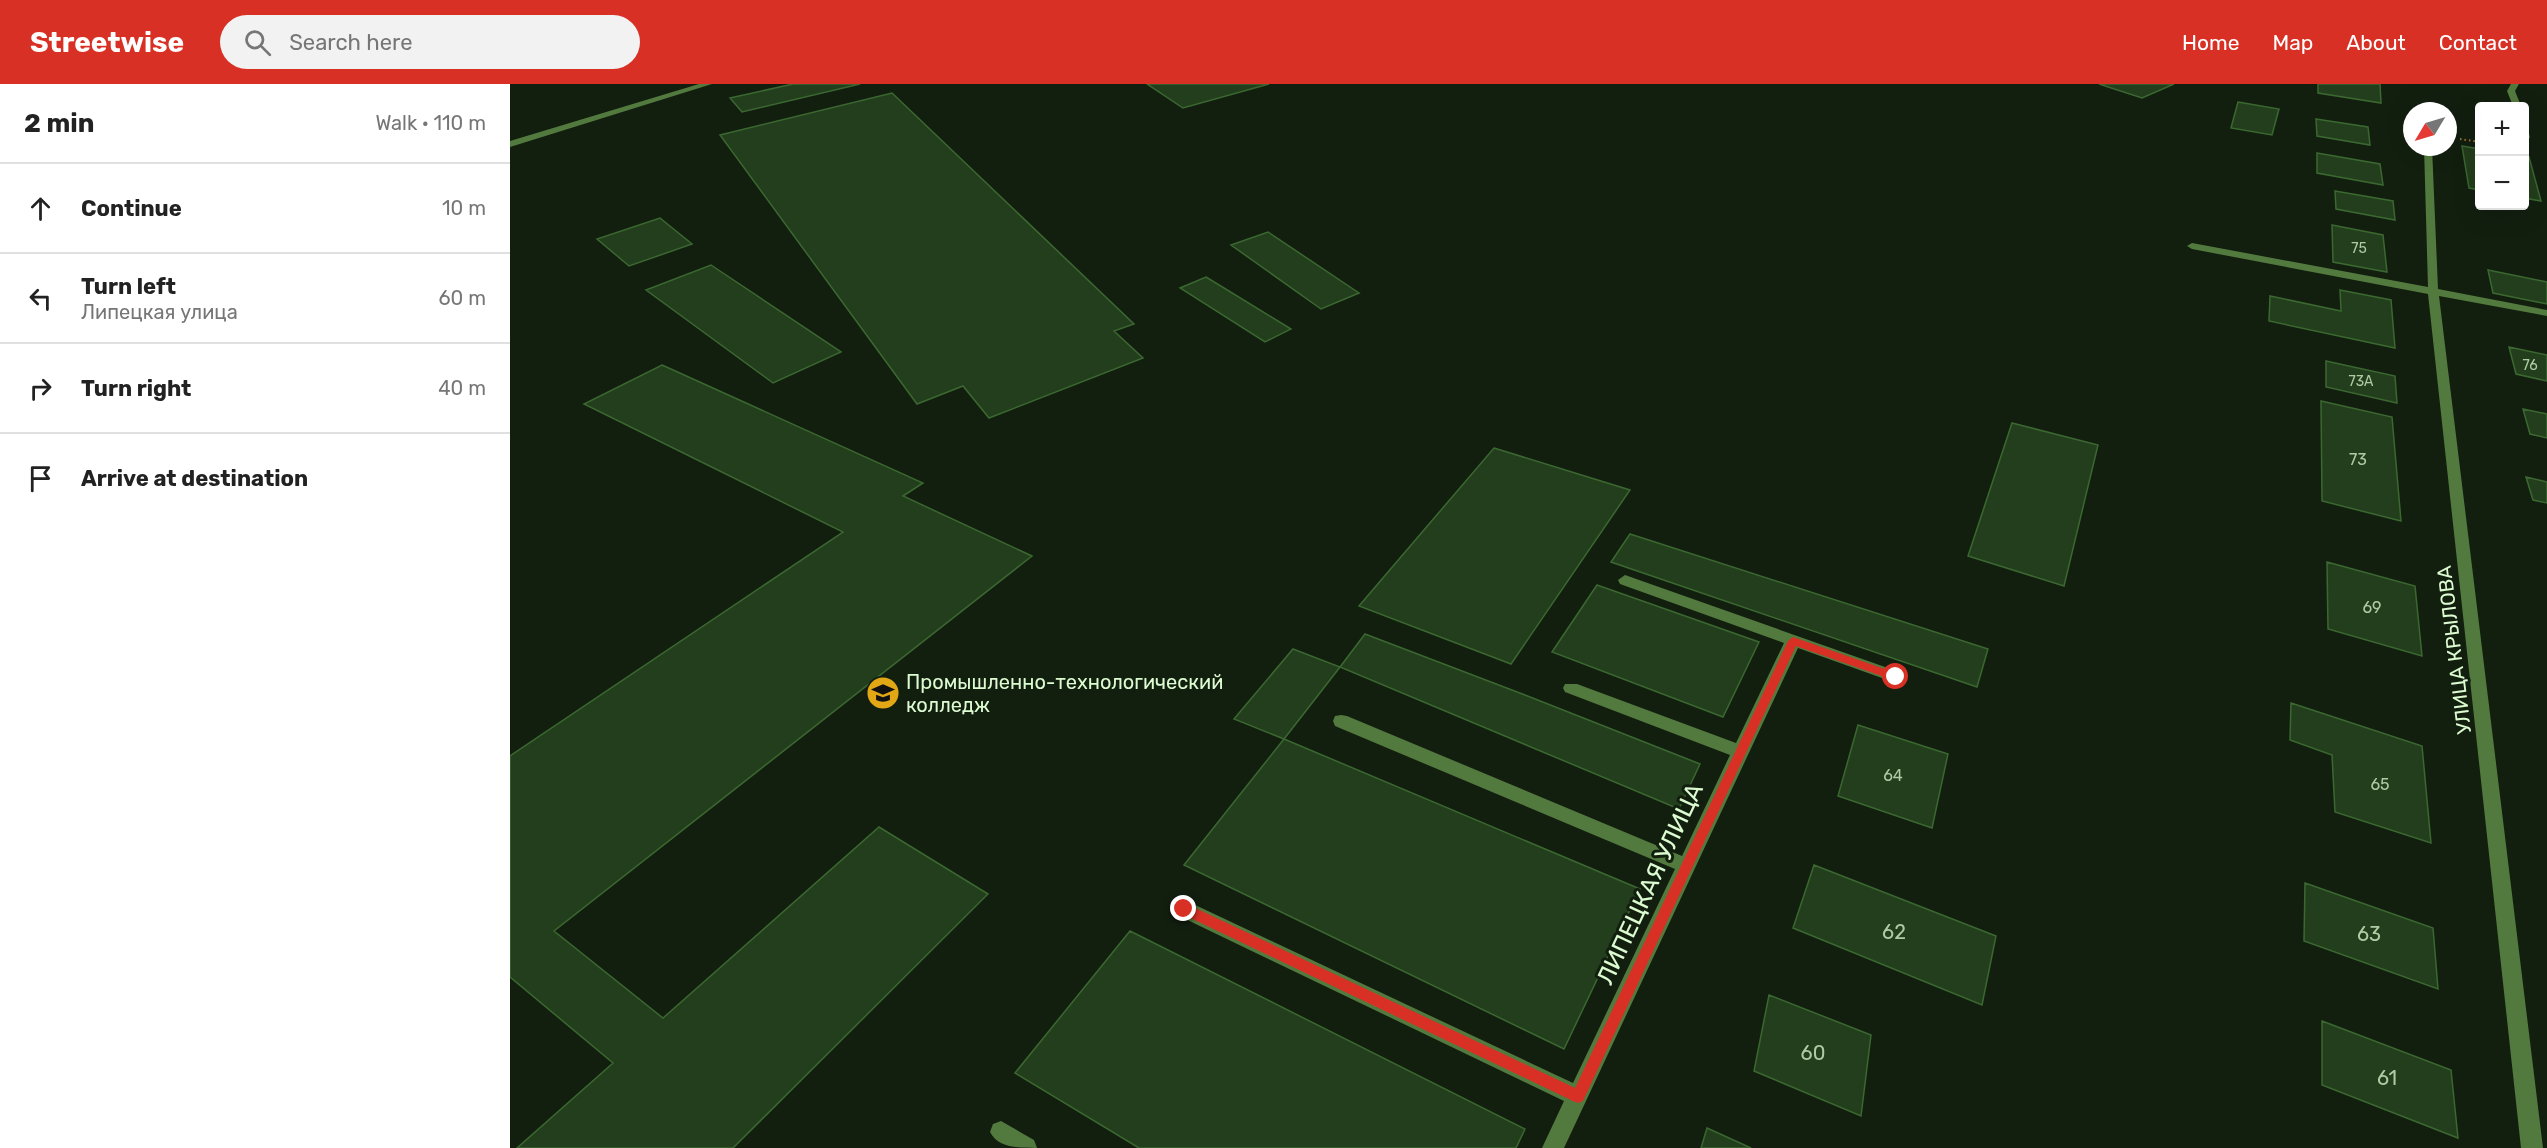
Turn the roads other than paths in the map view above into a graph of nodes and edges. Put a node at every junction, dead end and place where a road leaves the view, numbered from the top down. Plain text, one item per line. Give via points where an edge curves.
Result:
1 (708, 84) edge
2 (2515, 84) edge
3 (2515, 102) edge
4 (510, 144) edge
5 (2428, 156) edge
6 (2192, 246) dead end
7 (2433, 290) junction
8 (2547, 312) edge
9 (1625, 580) dead end
10 (1793, 641) junction
11 (1896, 677) dead end
12 (1571, 688) dead end
13 (1341, 721) dead end
14 (1741, 752) junction
15 (1687, 866) junction
16 (1184, 909) dead end
17 (1578, 1096) junction
18 (1001, 1132) dead end
19 (1026, 1148) edge
20 (1553, 1148) edge
21 (2532, 1148) edge

1 - 4 street
2 - 3 street via 2511,91
5 - 7 street, УЛИЦА КРЫЛОВА
6 - 7 street
7 - 8 street
7 - 21 street, УЛИЦА КРЫЛОВА
9 - 10 street
10 - 11 street
10 - 14 street, ЛИПЕЦКАЯ УЛИЦА
12 - 14 street
13 - 15 street
14 - 15 street, ЛИПЕЦКАЯ УЛИЦА
15 - 17 street, ЛИПЕЦКАЯ УЛИЦА
16 - 17 street
17 - 20 street, ЛИПЕЦКАЯ УЛИЦА
18 - 19 street

